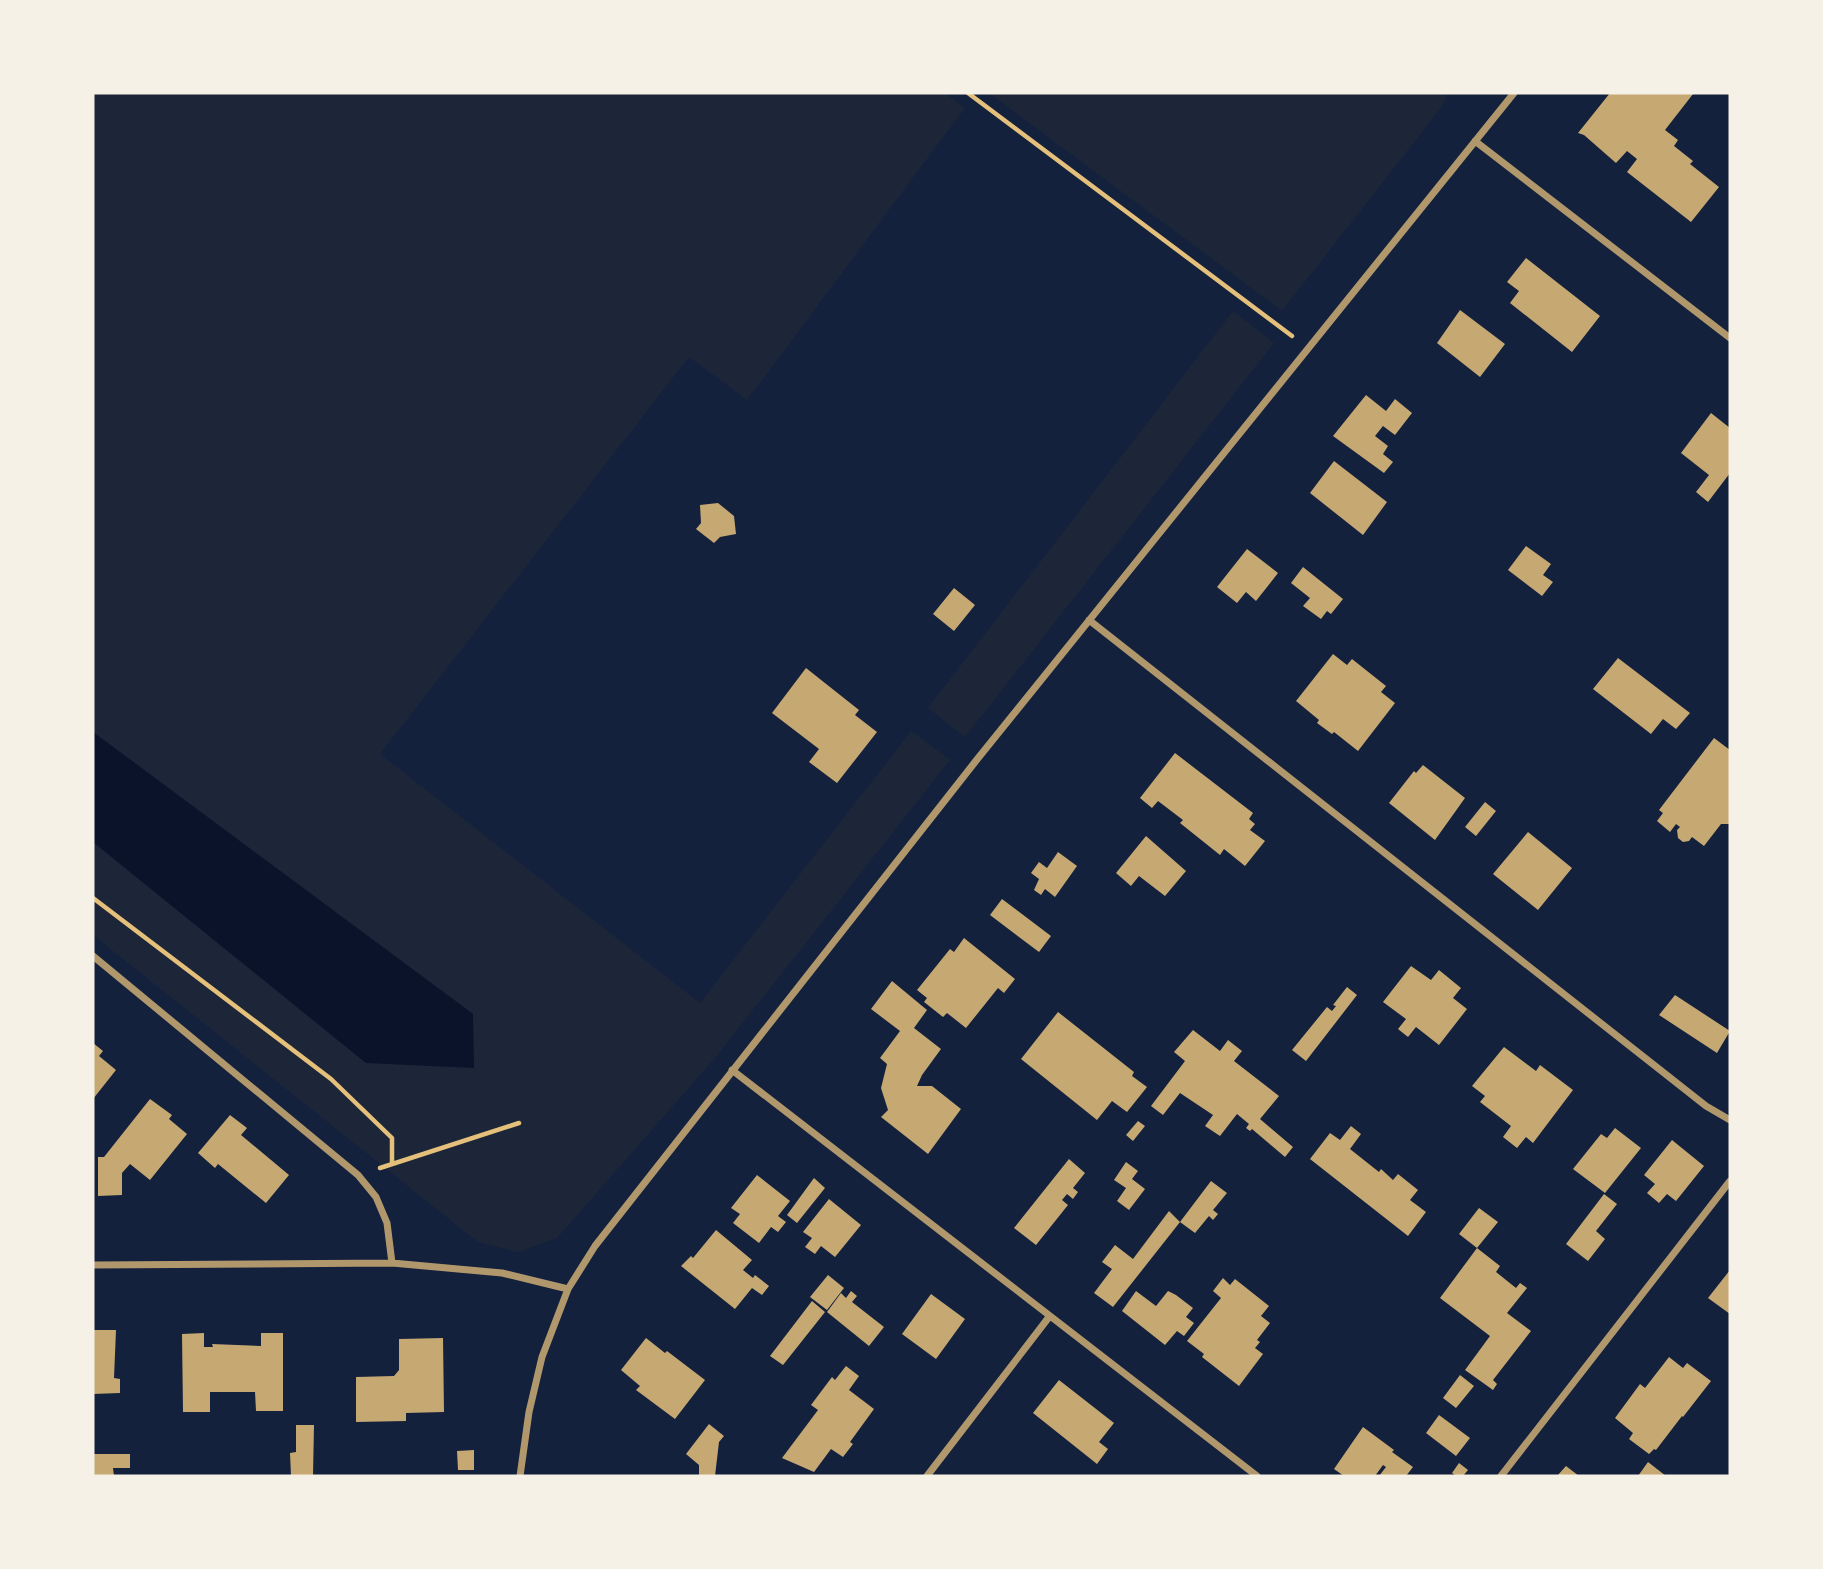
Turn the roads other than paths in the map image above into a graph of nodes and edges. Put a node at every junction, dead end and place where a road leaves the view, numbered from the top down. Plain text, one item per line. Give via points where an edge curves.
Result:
1 (1514, 93) edge
2 (1475, 142) junction
3 (1730, 338) edge
4 (1089, 620) junction
5 (93, 956) edge
6 (732, 1070) junction
7 (1730, 1120) edge
8 (1730, 1181) edge
9 (392, 1263) junction
10 (93, 1265) edge
11 (568, 1289) junction
12 (1049, 1317) junction
13 (520, 1476) edge
14 (927, 1476) edge
15 (1257, 1476) edge
16 (1501, 1476) edge

1 - 2 street
2 - 3 street
2 - 4 street
4 - 6 street
4 - 7 street via 1706,1106
5 - 9 street via 358,1175 382,1210
6 - 11 street via 594,1246
6 - 12 street
8 - 16 street
9 - 10 street
9 - 11 street via 502,1273
11 - 13 street via 542,1357
12 - 14 street
12 - 15 street

